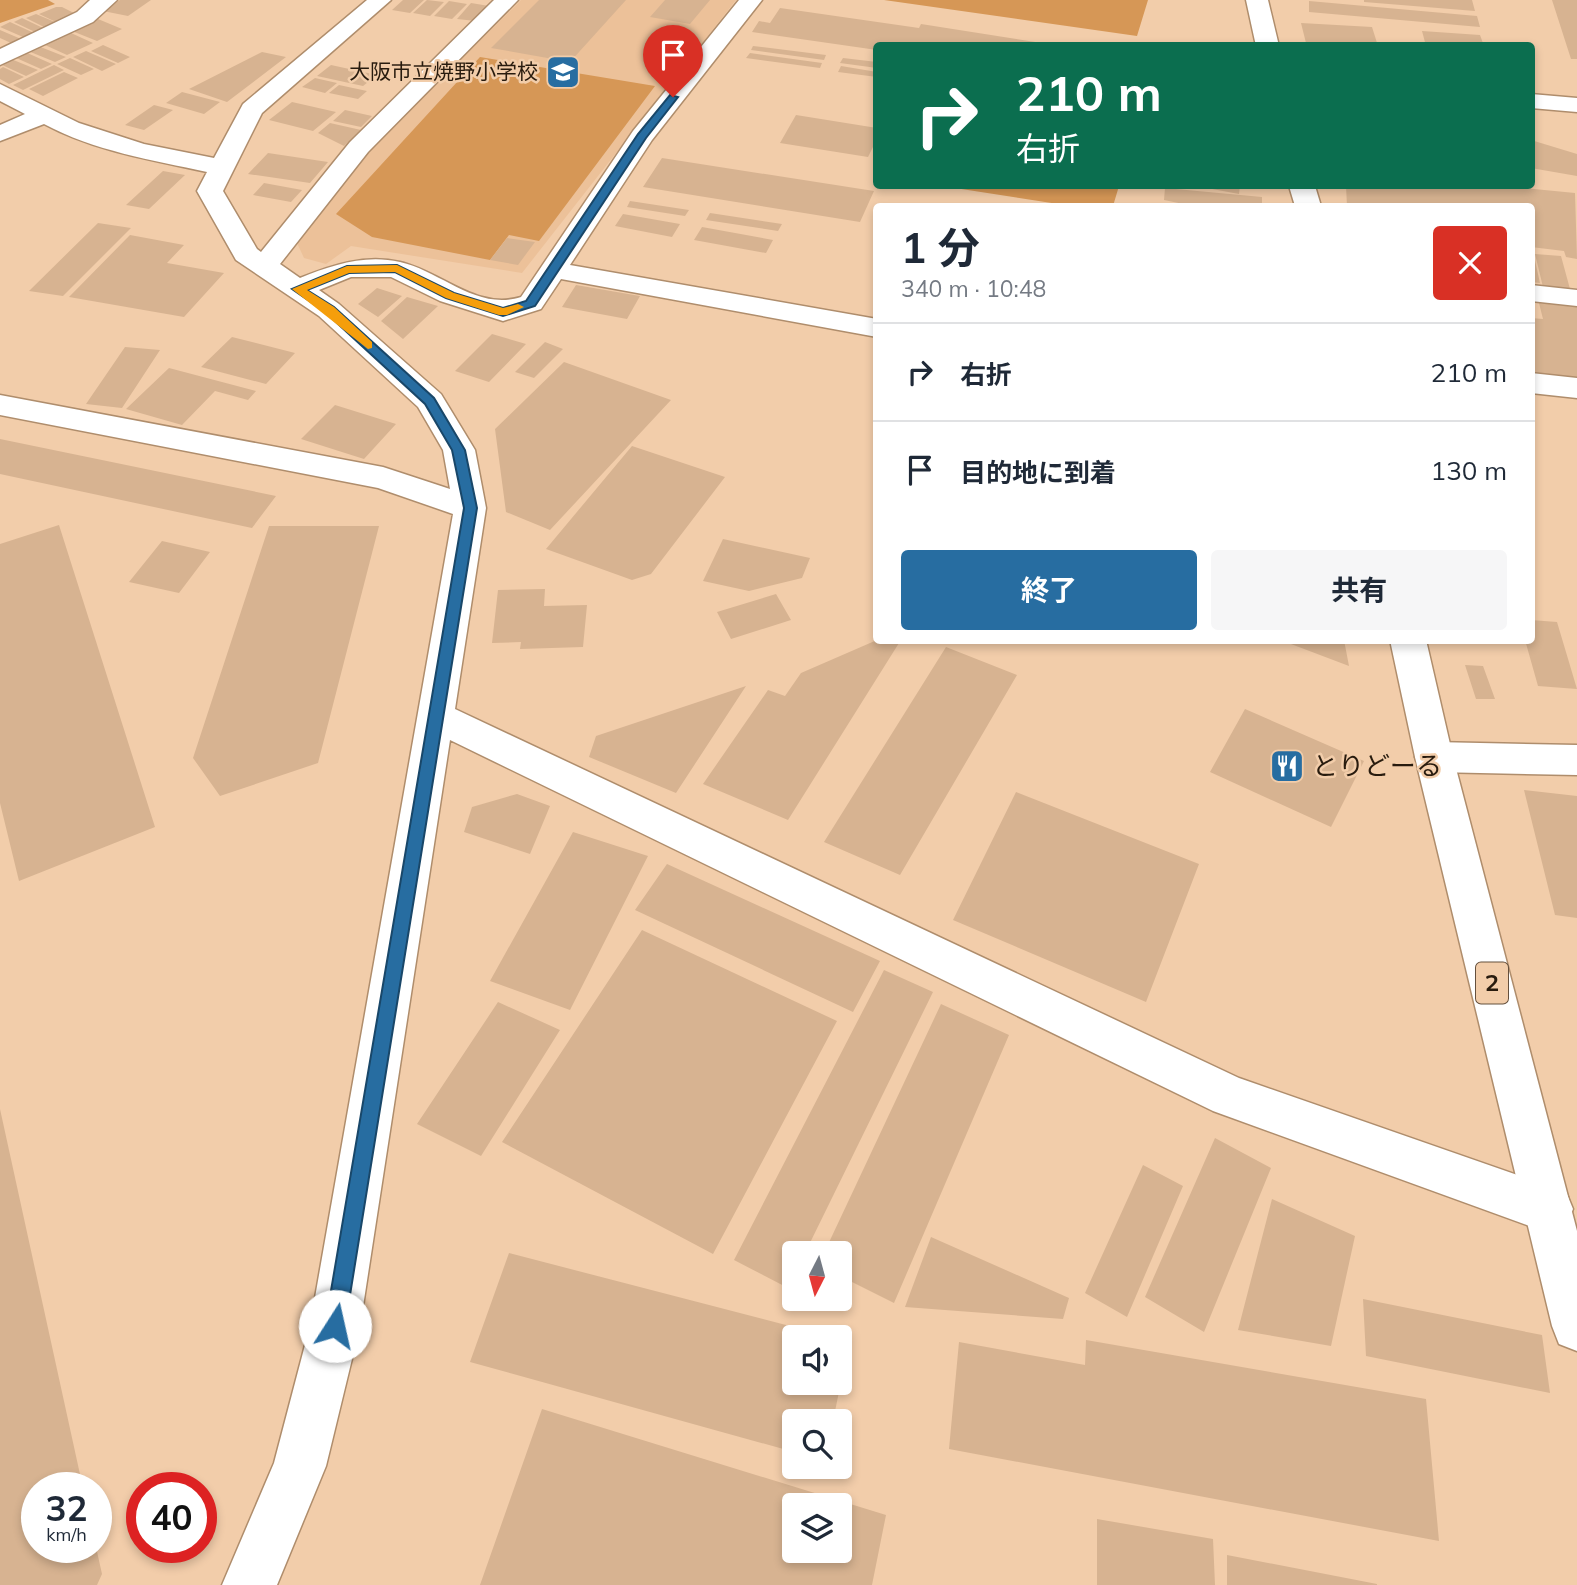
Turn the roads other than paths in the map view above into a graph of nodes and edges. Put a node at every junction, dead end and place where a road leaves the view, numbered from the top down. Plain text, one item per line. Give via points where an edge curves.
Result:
1 (380, 0) edge
2 (507, 0) edge
3 (751, 0) edge
4 (1257, 0) edge
5 (68, 3) dead end
6 (98, 4) edge
7 (1267, 42) edge
8 (0, 58) edge
9 (0, 92) edge
10 (1535, 101) edge
11 (1577, 105) edge
12 (46, 114) junction
13 (0, 134) edge
14 (222, 167) junction
15 (264, 266) junction
16 (554, 270) junction
17 (298, 289) junction
18 (1535, 293) edge
19 (1577, 298) edge
20 (873, 327) edge
21 (1535, 383) edge
22 (1577, 388) edge
23 (0, 405) edge
24 (470, 508) junction
25 (1409, 644) edge
26 (438, 717) junction
27 (1434, 757) junction
28 (1577, 761) edge
29 (1549, 1209) junction
30 (1571, 1275) edge
31 (1577, 1326) edge
32 (250, 1585) edge

1 - 14 street via 253,109
2 - 15 street via 359,147
3 - 16 street via 642,136
4 - 7 street
5 - 6 street
6 - 8 street via 85,17
9 - 12 street
10 - 11 street
12 - 13 street
12 - 14 street via 70,128 127,146
14 - 15 street via 210,191 246,254
15 - 17 street
16 - 17 street via 531,303 503,312 450,296 397,269 347,269
16 - 20 street
17 - 24 street via 329,310 430,401 459,450
18 - 19 street
21 - 22 street
23 - 24 street via 383,478
24 - 26 street
25 - 27 street, 2
26 - 29 street via 1229,1096
26 - 32 street via 335,1326 300,1466
27 - 28 street
27 - 29 street, 2
29 - 30 street, 2
30 - 31 street, 2

